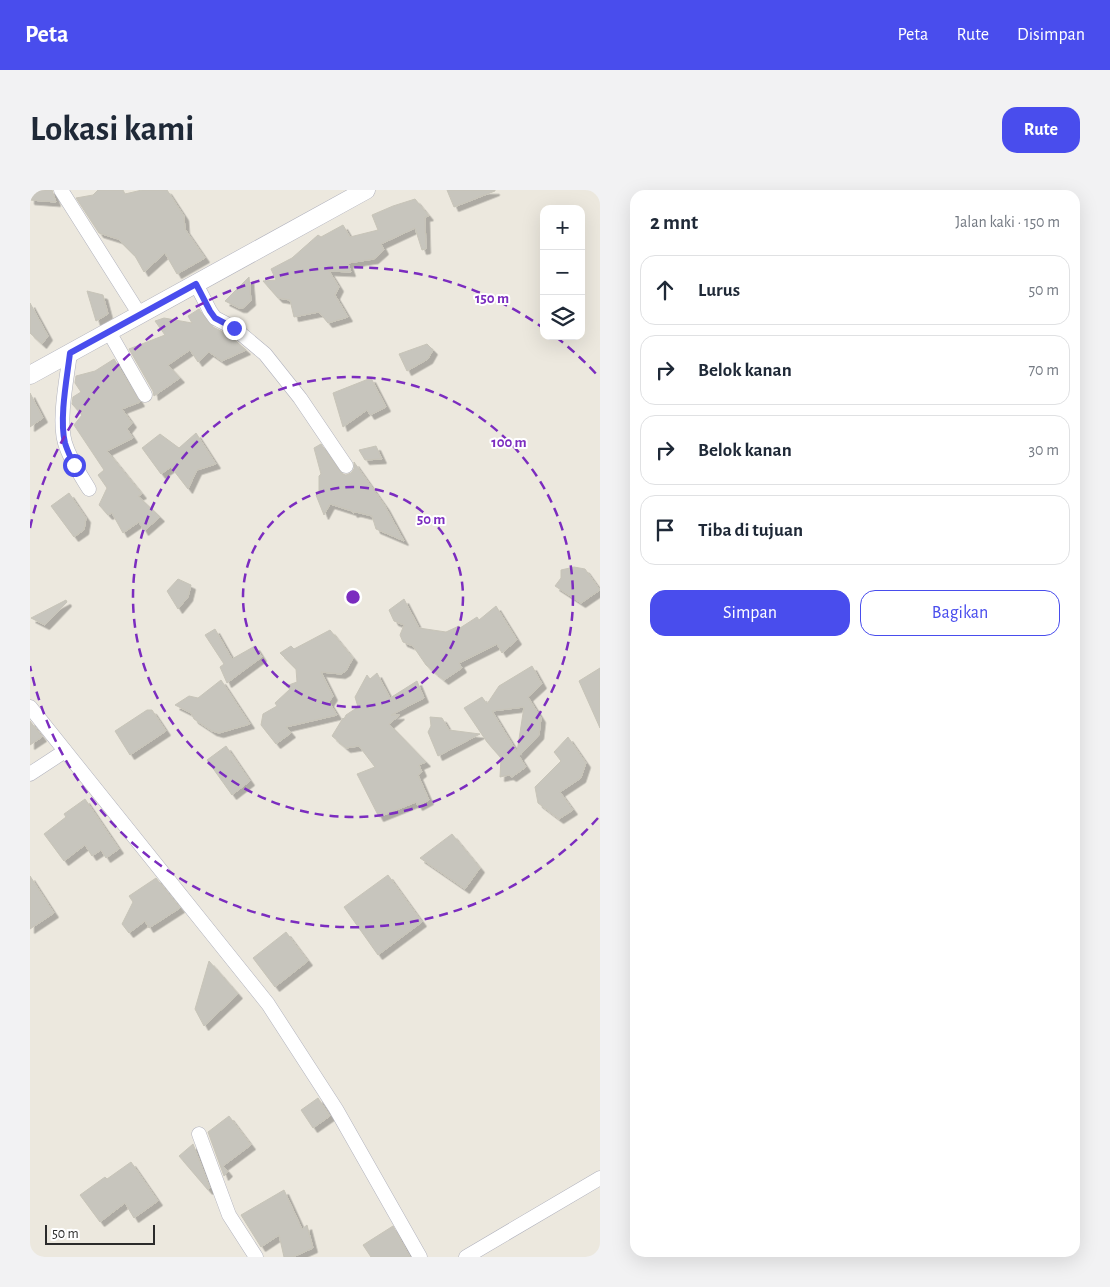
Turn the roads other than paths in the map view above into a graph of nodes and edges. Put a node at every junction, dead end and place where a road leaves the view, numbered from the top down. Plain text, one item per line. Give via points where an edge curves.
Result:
1 (61, 190) edge
2 (366, 190) edge
3 (196, 284) junction
4 (140, 315) junction
5 (110, 332) junction
6 (70, 353) junction
7 (30, 375) edge
8 (145, 395) dead end
9 (346, 466) dead end
10 (89, 488) dead end
11 (30, 707) edge
12 (65, 751) junction
13 (30, 774) edge
14 (199, 1134) dead end
15 (600, 1178) edge
16 (256, 1257) edge
17 (420, 1257) edge
18 (466, 1257) edge

1 - 4 street
2 - 3 street
3 - 4 street
3 - 9 street via 215,318 234,328 265,354 300,398
4 - 5 street
5 - 6 street
5 - 8 street
6 - 7 street
6 - 10 street via 63,413 65,443
11 - 12 street
12 - 13 street
12 - 17 street via 268,1004 336,1109
14 - 16 street via 229,1215
15 - 18 street

